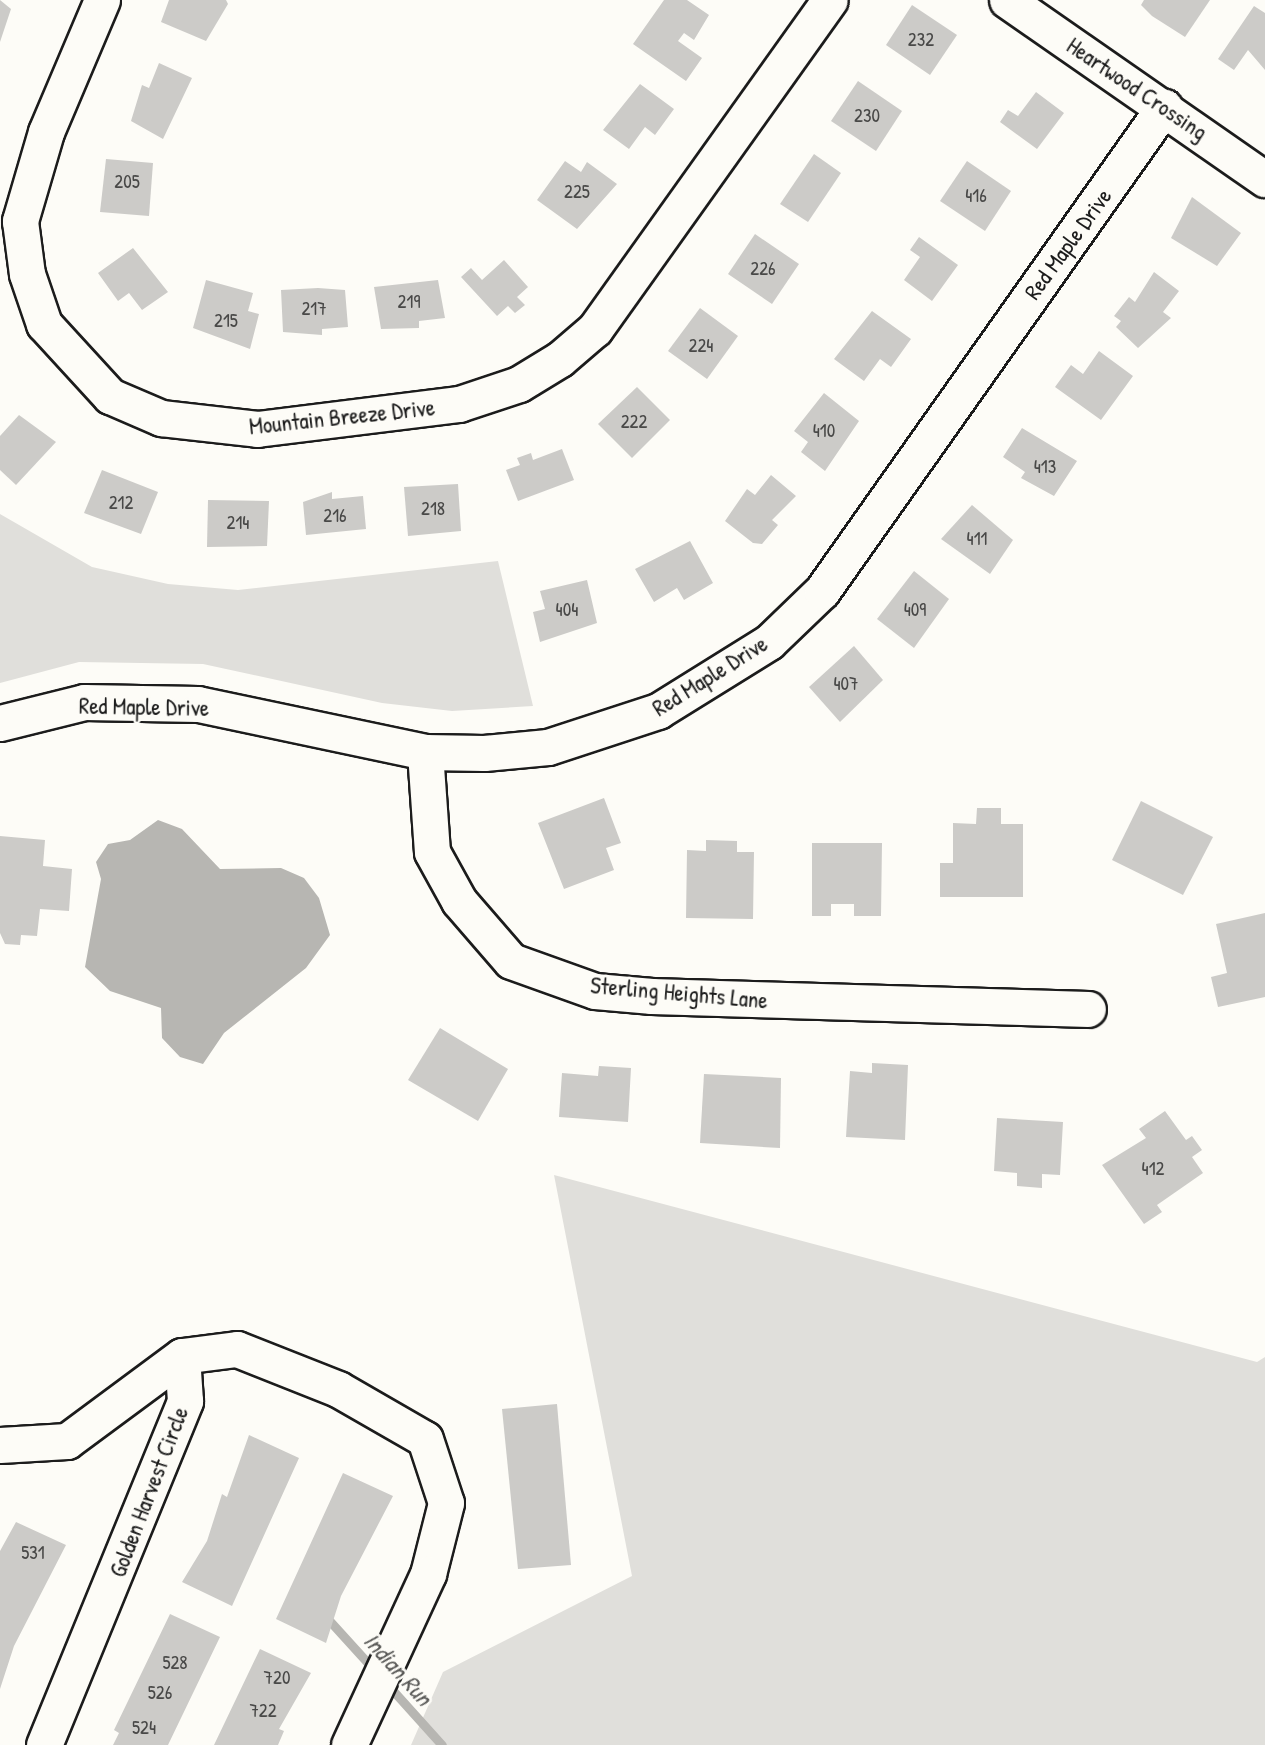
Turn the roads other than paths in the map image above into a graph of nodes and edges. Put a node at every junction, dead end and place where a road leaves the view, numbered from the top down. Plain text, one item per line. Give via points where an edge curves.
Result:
1 (103, 0) edge
2 (830, 0) edge
3 (1007, 0) edge
4 (1164, 107) junction
5 (1265, 179) edge
6 (0, 723) edge
7 (425, 752) junction
8 (1088, 1009) dead end
9 (182, 1356) junction
10 (0, 1445) edge
11 (44, 1745) edge
12 (349, 1745) edge

1 - 2 street, Mountain Breeze Drive via 46,132 20,221 27,274 40,311 74,362 110,396 161,418 257,429 459,404 519,384 560,359 595,329
3 - 4 street, Heartwood Crossing
4 - 5 street, Heartwood Crossing
4 - 7 street, Red Maple Drive via 822,591 769,642 659,711 596,734 484,754
6 - 7 street, Red Maple Drive via 84,702 198,704
7 - 8 street, Sterling Heights Lane via 432,852 459,901 511,961 595,990 652,996
9 - 10 street via 67,1441
9 - 11 street, Golden Harvest Circle via 185,1401
9 - 12 street via 237,1349 338,1389 425,1439 446,1503 428,1574

